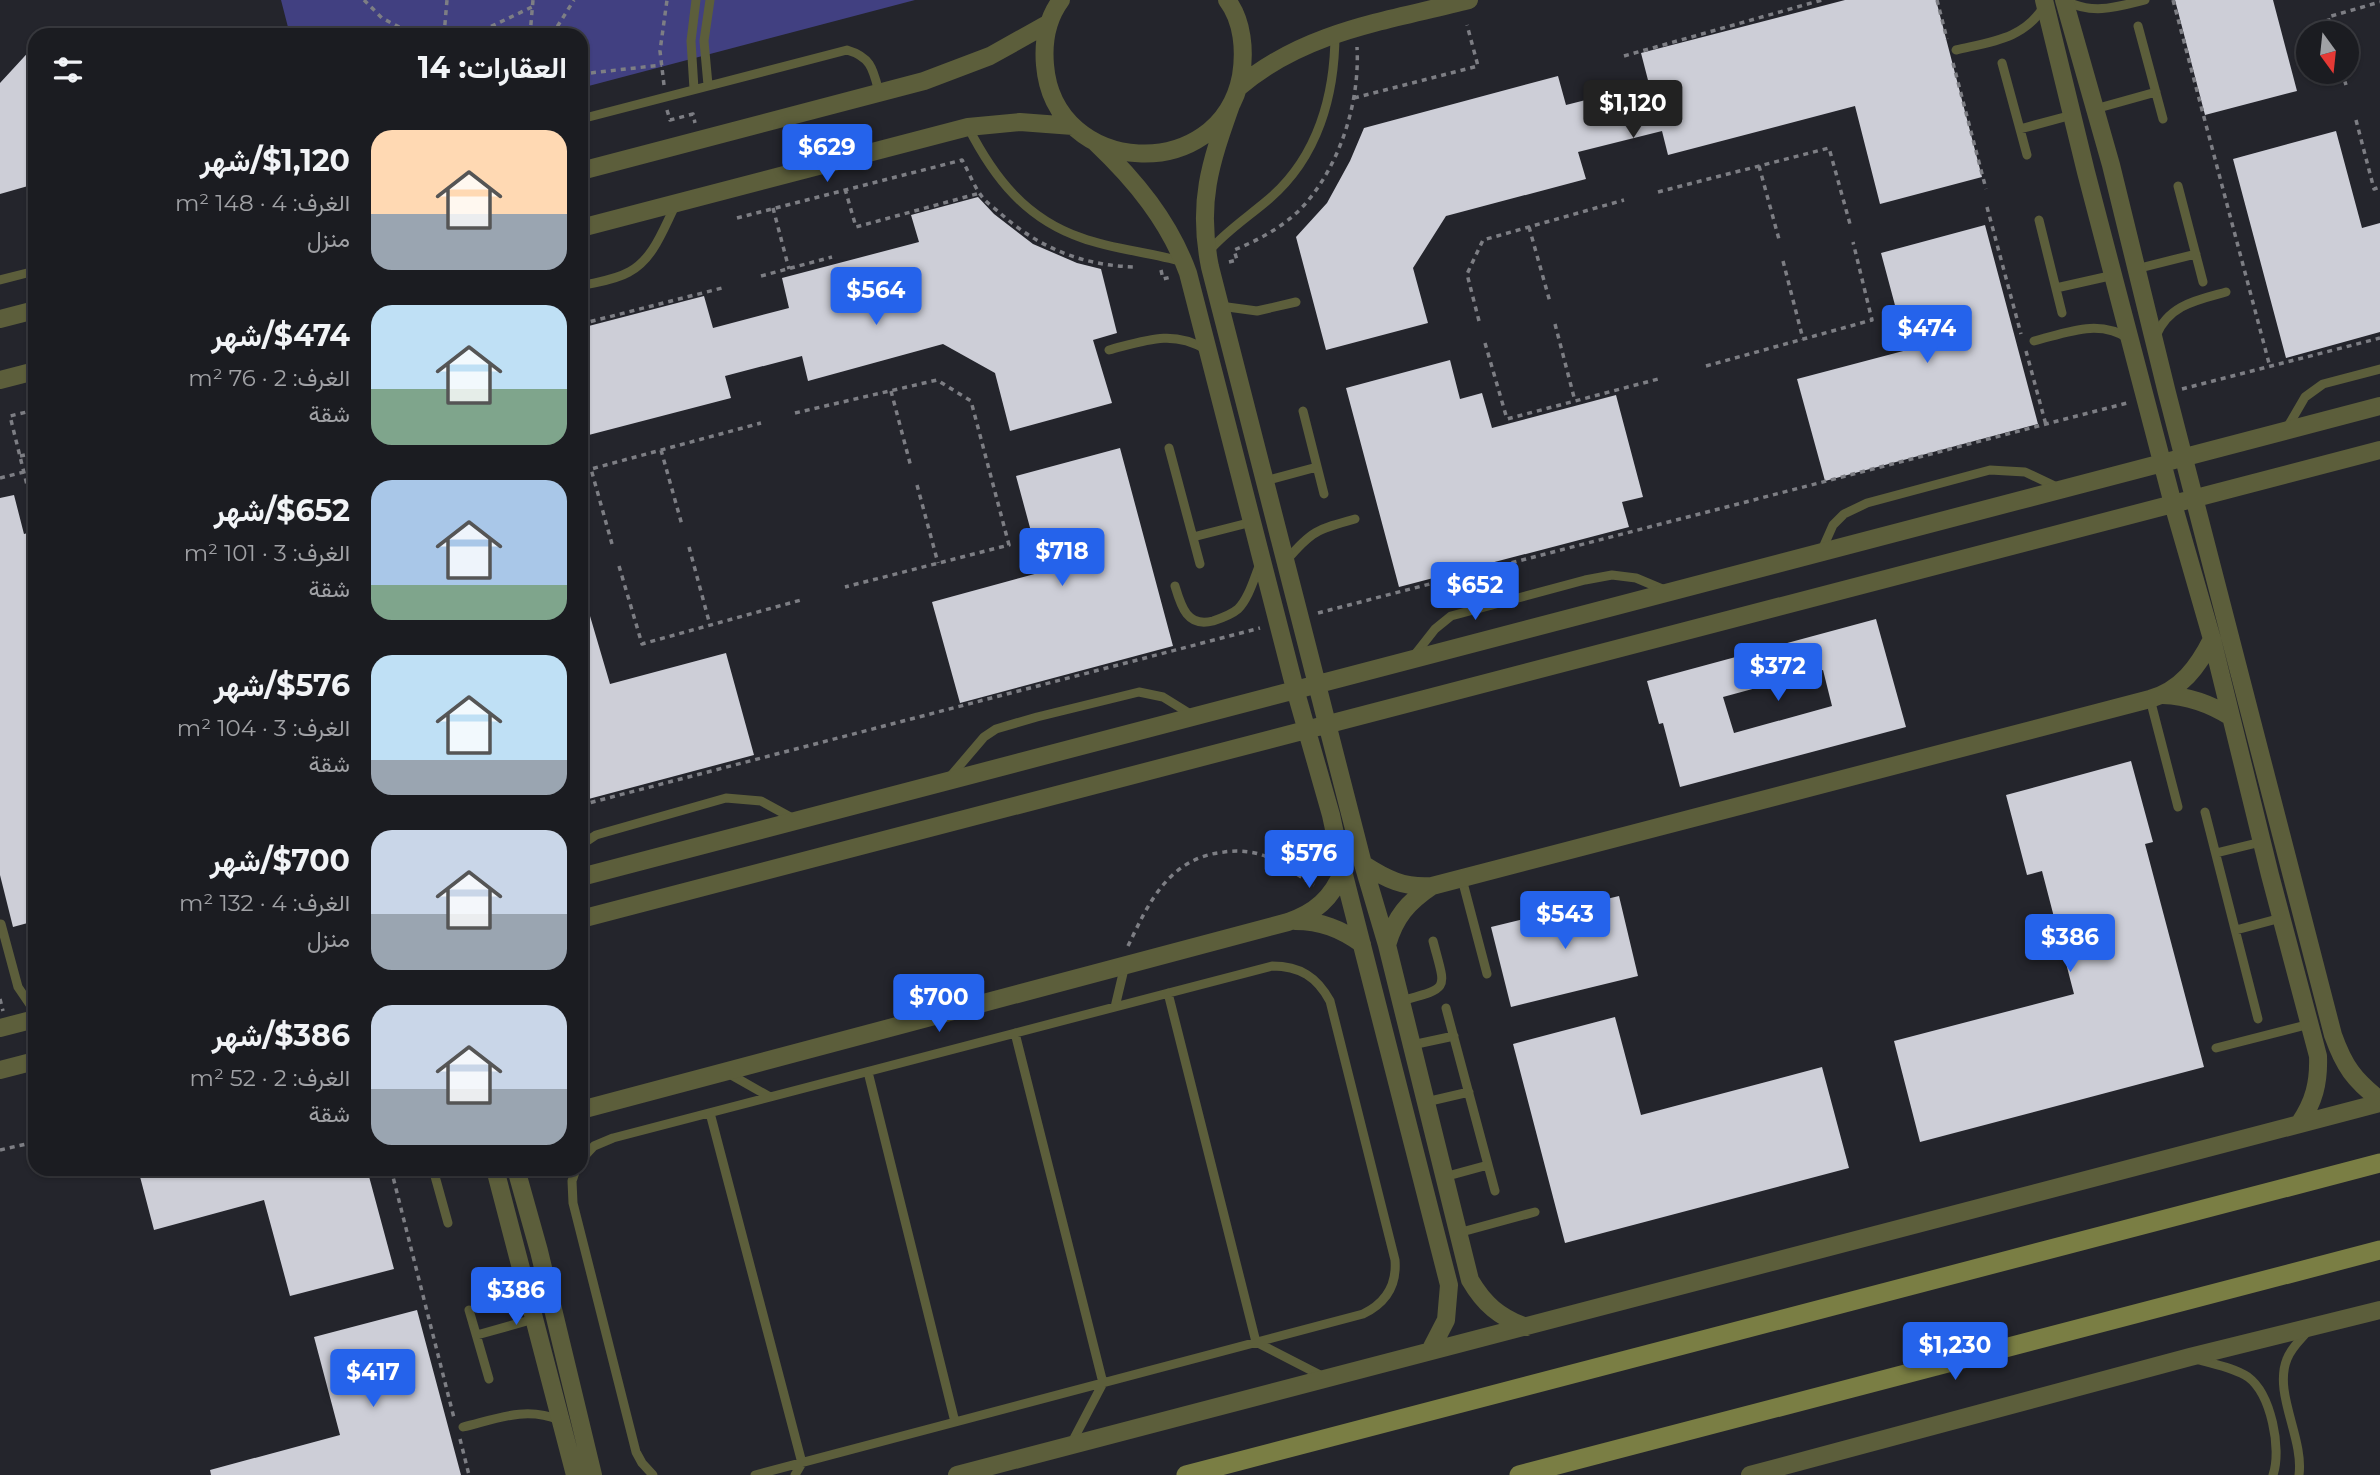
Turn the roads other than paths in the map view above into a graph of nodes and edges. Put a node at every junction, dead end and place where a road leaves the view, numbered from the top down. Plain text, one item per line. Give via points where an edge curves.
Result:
1 (696, 0) edge
2 (710, 0) edge
3 (1227, 0) edge
4 (1469, 0) edge
5 (2065, 0) edge
6 (2145, 0) edge
7 (2044, 2) edge
8 (1056, 8) edge
9 (2138, 26) dead end
10 (1335, 33) junction
11 (1953, 52) road end
12 (2002, 63) dead end
13 (708, 85) junction
14 (694, 89) junction
15 (879, 92) junction
16 (2156, 92) junction
17 (1235, 96) junction
18 (2095, 109) junction
19 (2072, 115) junction
20 (588, 117) edge
21 (2163, 119) dead end
22 (1073, 126) junction
23 (968, 127) junction
24 (2020, 129) junction
25 (1096, 143) junction
26 (2027, 155) dead end
27 (588, 169) edge
28 (2178, 186) dead end
29 (677, 203) junction
30 (2039, 220) dead end
31 (588, 226) edge
32 (1207, 254) junction
33 (2196, 254) junction
34 (1185, 263) junction
35 (2137, 269) junction
36 (28, 273) edge
37 (2114, 275) junction
38 (0, 280) edge
39 (2203, 282) dead end
40 (588, 284) edge
41 (2056, 288) junction
42 (2226, 292) dead end
43 (1296, 302) dead end
44 (1220, 306) junction
45 (28, 312) edge
46 (2062, 313) dead end
47 (0, 319) edge
48 (2034, 341) dead end
49 (2131, 341) junction
50 (2154, 341) junction
51 (1109, 349) dead end
52 (1209, 351) junction
53 (2380, 369) edge
54 (28, 374) edge
55 (0, 380) edge
56 (2380, 406) edge
57 (1303, 411) dead end
58 (2285, 431) junction
59 (1169, 448) dead end
60 (2380, 450) edge
61 (2183, 457) junction
62 (2162, 463) junction
63 (1317, 467) junction
64 (1264, 481) junction
65 (2061, 489) junction
66 (1324, 494) dead end
67 (2194, 498) junction
68 (2173, 504) junction
69 (1356, 519) dead end
70 (1252, 522) junction
71 (1193, 537) junction
72 (1821, 552) junction
73 (1262, 559) junction
74 (1284, 563) junction
75 (1200, 564) dead end
76 (1175, 586) dead end
77 (1668, 591) junction
78 (2212, 639) junction
79 (1412, 658) junction
80 (1316, 683) junction
81 (1295, 688) junction
82 (2156, 697) junction
83 (1192, 715) junction
84 (2231, 717) junction
85 (1327, 724) junction
86 (1307, 729) junction
87 (947, 780) junction
88 (2178, 807) dead end
89 (2205, 812) dead end
90 (795, 820) junction
91 (588, 840) edge
92 (2261, 842) junction
93 (2216, 853) junction
94 (1363, 864) junction
95 (1343, 871) junction
96 (588, 875) edge
97 (1462, 879) junction
98 (1432, 887) junction
99 (588, 917) edge
100 (2281, 918) junction
101 (1288, 922) junction
102 (1, 924) edge
103 (2235, 930) junction
104 (1433, 941) dead end
105 (1362, 944) junction
106 (1387, 945) junction
107 (1122, 966) junction
108 (1487, 974) dead end
109 (1168, 993) junction
110 (1401, 1001) junction
111 (28, 1003) edge
112 (1115, 1007) junction
113 (1446, 1008) dead end
114 (2258, 1019) dead end
115 (28, 1021) edge
116 (2310, 1024) junction
117 (0, 1028) edge
118 (1015, 1033) junction
119 (1454, 1036) junction
120 (1412, 1045) junction
121 (2216, 1048) dead end
122 (28, 1063) edge
123 (0, 1070) edge
124 (725, 1071) junction
125 (868, 1072) junction
126 (1469, 1092) junction
127 (770, 1097) junction
128 (1426, 1102) junction
129 (2380, 1102) edge
130 (588, 1108) edge
131 (710, 1113) junction
132 (2300, 1124) junction
133 (588, 1152) edge
134 (2380, 1163) edge
135 (1488, 1165) junction
136 (435, 1176) edge
137 (497, 1176) edge
138 (518, 1176) edge
139 (574, 1176) edge
140 (1444, 1177) junction
141 (1495, 1191) dead end
142 (1535, 1212) dead end
143 (448, 1223) dead end
144 (1458, 1233) junction
145 (2380, 1250) edge
146 (469, 1310) dead end
147 (2380, 1310) edge
148 (534, 1319) junction
149 (1526, 1327) junction
150 (2311, 1327) junction
151 (477, 1335) junction
152 (1256, 1342) junction
153 (1430, 1351) junction
154 (2190, 1357) junction
155 (1325, 1378) junction
156 (489, 1379) dead end
157 (1103, 1383) junction
158 (560, 1420) junction
159 (955, 1422) junction
160 (459, 1428) road end
161 (1070, 1445) junction
162 (802, 1463) junction
163 (575, 1475) edge
164 (593, 1475) edge
165 (653, 1475) edge
166 (755, 1475) edge
167 (795, 1475) edge
168 (957, 1475) edge
169 (1186, 1475) edge
170 (1519, 1475) edge
171 (1751, 1475) edge
172 (2273, 1475) edge
173 (2299, 1475) edge

1 - 14 lane via 691,41
2 - 13 lane via 704,41
3 - 17 street via 1241,30 1244,59
4 - 10 street
5 - 6 lane via 2097,10
5 - 18 street
7 - 11 lane via 2031,23 2012,36
7 - 19 street
8 - 15 street via 1000,51 958,70
8 - 22 street via 1043,50 1046,78 1056,104
9 - 16 lane
10 - 17 street via 1275,60
10 - 32 lane via 1330,94 1308,151 1271,198 1231,228
12 - 24 lane
13 - 14 lane
13 - 15 lane via 847,50 870,64
14 - 20 lane
15 - 27 street
16 - 18 lane
16 - 21 lane
17 - 25 street via 1215,125 1195,141 1171,151 1146,155
17 - 32 street via 1210,168 1204,225
18 - 35 street
19 - 24 lane
19 - 37 street
22 - 23 street via 1020,122
22 - 25 street
23 - 29 street
23 - 34 lane via 987,163 1013,195 1045,220 1082,238
24 - 26 lane
25 - 34 street via 1150,202
28 - 33 lane
29 - 31 street
29 - 40 lane via 655,246 639,265
30 - 41 lane
32 - 44 street
33 - 35 lane
33 - 39 lane
34 - 52 street
35 - 50 street
36 - 38 lane
37 - 41 lane
37 - 49 street
41 - 46 lane
42 - 50 lane via 2173,312
43 - 44 lane via 1256,312
44 - 64 street
45 - 47 street
48 - 49 lane via 2088,328 2111,330
49 - 62 street
50 - 61 street
51 - 52 lane via 1161,337
52 - 70 street
53 - 58 lane via 2323,384 2305,397
54 - 55 street
56 - 58 street
57 - 63 lane
58 - 61 street
59 - 71 lane
60 - 67 street
61 - 62 street
61 - 67 street
62 - 65 street
62 - 68 street
63 - 64 lane
63 - 66 lane
64 - 74 street
65 - 72 street
65 - 72 lane via 2025,472 1990,470 1867,503 1844,514 1833,525
67 - 68 street
67 - 129 street via 2333,1035 2345,1066
68 - 78 street
68 - 85 street
69 - 74 lane via 1315,531
70 - 71 lane
70 - 73 street
71 - 75 lane
72 - 77 street
73 - 76 lane via 1243,602 1232,614 1217,620 1197,622 1187,616
73 - 81 street
74 - 80 street
77 - 79 street
77 - 79 lane via 1636,578 1612,575 1572,584 1451,616 1435,628
78 - 82 street via 2196,667 2175,688
78 - 84 street
79 - 80 street
80 - 81 street
80 - 85 street
81 - 83 street
81 - 86 street
82 - 84 street via 2191,698
82 - 88 lane
82 - 97 street
83 - 87 street
83 - 87 lane via 1163,697 1139,692 1037,717 984,737
84 - 92 street
85 - 86 street
85 - 94 street
86 - 95 street
86 - 99 street
87 - 90 street
89 - 93 lane
90 - 91 lane via 761,801 726,798
90 - 96 street
92 - 93 lane
92 - 100 street
93 - 103 lane
94 - 98 street via 1396,883
94 - 106 street
95 - 101 street via 1331,895 1312,912
95 - 105 street
97 - 98 street
97 - 108 lane
98 - 106 street via 1402,910
100 - 103 lane
100 - 116 street
101 - 105 street via 1320,923
101 - 107 street
102 - 111 lane via 18,988
103 - 114 lane
104 - 110 lane via 1441,986
105 - 153 street via 1449,1285 1446,1320
106 - 110 street
107 - 112 lane
107 - 124 street
109 - 112 lane
109 - 152 lane
109 - 152 lane via 1272,966 1296,968 1317,981 1329,1001 1395,1260 1391,1289 1372,1310
110 - 120 street
112 - 118 lane
113 - 119 lane
115 - 117 street
116 - 121 lane
116 - 132 street via 2319,1074 2313,1101
118 - 125 lane
118 - 157 lane
119 - 120 lane
119 - 126 lane
120 - 128 street
122 - 123 street
124 - 127 lane
124 - 130 street
125 - 127 lane
125 - 159 lane
126 - 128 lane
126 - 135 lane
127 - 131 lane
128 - 140 street
129 - 132 street
131 - 133 lane via 603,1142
131 - 162 lane
132 - 149 street
134 - 169 main road
135 - 140 lane
135 - 141 lane
136 - 143 lane
137 - 148 street
138 - 164 street
139 - 165 lane via 573,1203 632,1439 642,1464
140 - 144 street
142 - 144 lane
144 - 149 street via 1479,1296 1500,1315
145 - 170 main road
146 - 151 lane
147 - 150 street
148 - 151 lane
148 - 158 street
149 - 153 street
150 - 154 street
150 - 173 lane via 2292,1349 2283,1375
151 - 156 lane
152 - 155 lane
152 - 157 lane
153 - 155 street
154 - 171 street
154 - 172 lane via 2237,1371 2260,1391 2276,1442
155 - 161 street
157 - 159 lane
157 - 161 lane
158 - 160 lane via 520,1413
158 - 163 street
159 - 162 lane
161 - 168 street
162 - 166 lane
162 - 167 lane

